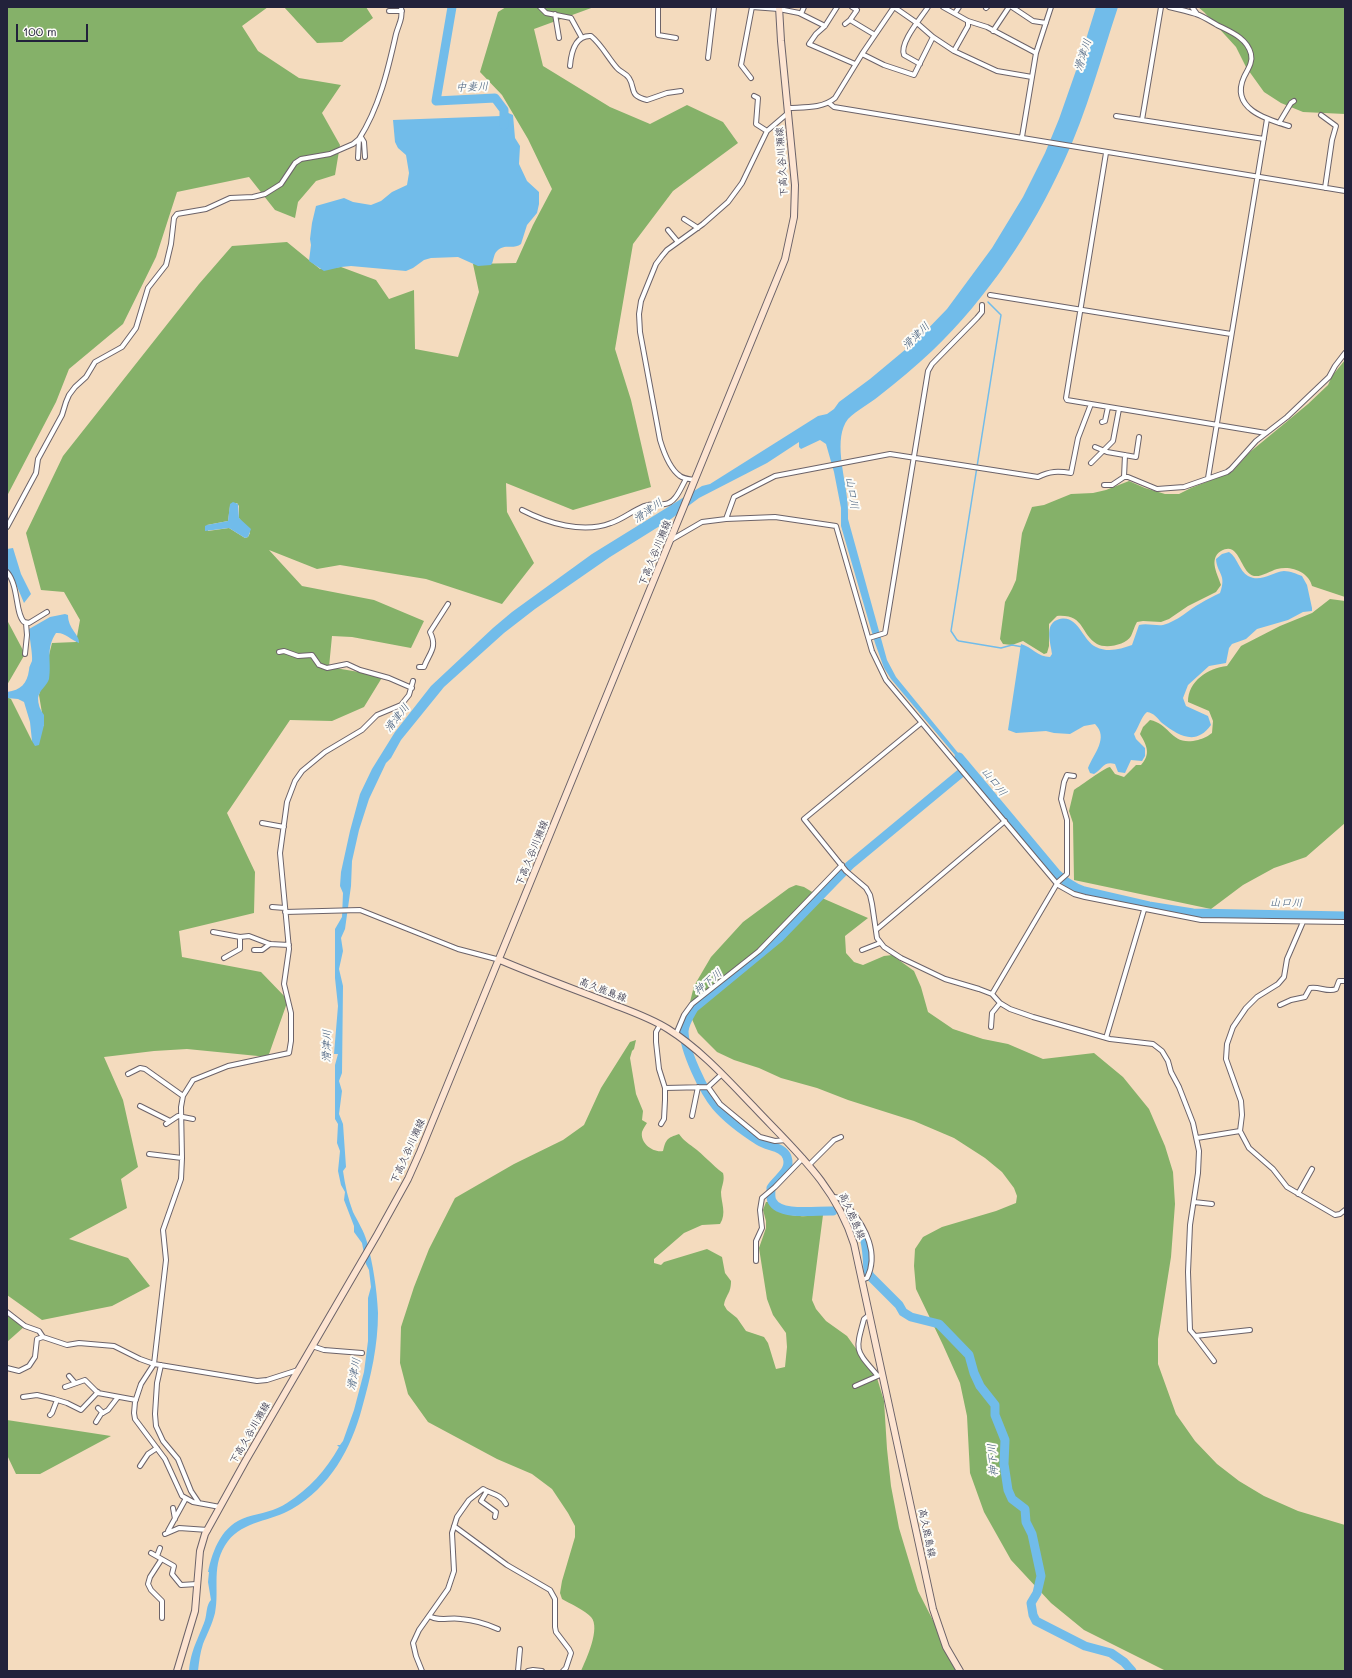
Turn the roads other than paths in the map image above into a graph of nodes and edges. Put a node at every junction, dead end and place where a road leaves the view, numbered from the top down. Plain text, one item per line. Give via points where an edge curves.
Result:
1 (540, 7) edge
2 (658, 7) edge
3 (714, 7) edge
4 (804, 7) edge
5 (837, 7) edge
6 (852, 7) edge
7 (928, 7) edge
8 (943, 7) edge
9 (959, 7) edge
10 (1009, 7) edge
11 (1012, 7) edge
12 (1051, 7) edge
13 (1161, 7) edge
14 (1169, 7) edge
15 (1192, 7) edge
16 (779, 8) edge
17 (401, 9) edge
18 (388, 11) dead end
19 (955, 13) junction
20 (555, 14) junction
21 (801, 14) junction
22 (1197, 14) junction
23 (850, 20) junction
24 (968, 21) junction
25 (917, 23) junction
26 (1046, 23) junction
27 (845, 24) dead end
28 (825, 26) junction
29 (993, 31) junction
30 (875, 35) junction
31 (933, 37) junction
32 (560, 38) dead end
33 (582, 38) junction
34 (676, 38) dead end
35 (954, 51) junction
36 (1036, 53) junction
37 (862, 54) junction
38 (708, 58) dead end
39 (855, 64) junction
40 (920, 64) junction
41 (570, 66) dead end
42 (1032, 77) junction
43 (751, 78) dead end
44 (681, 91) dead end
45 (754, 96) dead end
46 (1294, 101) dead end
47 (829, 104) junction
48 (788, 111) junction
49 (1321, 115) dead end
50 (1116, 116) dead end
51 (1267, 118) junction
52 (1142, 120) junction
53 (1279, 123) junction
54 (1290, 126) dead end
55 (768, 131) junction
56 (1022, 137) junction
57 (360, 138) junction
58 (1264, 139) junction
59 (1106, 153) junction
60 (365, 157) dead end
61 (358, 158) dead end
62 (1257, 177) junction
63 (1325, 188) junction
64 (1345, 191) edge
65 (684, 219) dead end
66 (698, 228) junction
67 (668, 230) dead end
68 (678, 242) junction
69 (990, 294) dead end
70 (982, 305) dead end
71 (1080, 309) junction
72 (1231, 334) junction
73 (1345, 353) edge
74 (1091, 404) junction
75 (1108, 407) junction
76 (1119, 409) junction
77 (1102, 422) dead end
78 (1217, 425) junction
79 (1266, 433) junction
80 (1139, 437) dead end
81 (1095, 447) dead end
82 (1105, 450) junction
83 (1125, 454) junction
84 (914, 457) junction
85 (1091, 463) dead end
86 (1124, 477) junction
87 (1208, 478) junction
88 (686, 479) junction
89 (694, 482) junction
90 (1104, 485) dead end
91 (522, 510) dead end
92 (726, 519) junction
93 (7, 527) edge
94 (670, 540) junction
95 (7, 572) edge
96 (448, 604) dead end
97 (47, 612) dead end
98 (26, 623) junction
99 (870, 638) junction
100 (279, 652) dead end
101 (25, 654) dead end
102 (419, 667) dead end
103 (413, 681) dead end
104 (412, 688) junction
105 (921, 723) junction
106 (1074, 776) dead end
107 (1005, 821) junction
108 (262, 824) dead end
109 (284, 826) junction
110 (844, 868) junction
111 (1058, 884) junction
112 (272, 907) dead end
113 (285, 910) junction
114 (1144, 910) junction
115 (1302, 922) junction
116 (1345, 922) edge
117 (876, 930) junction
118 (213, 932) dead end
119 (240, 937) junction
120 (880, 943) junction
121 (270, 944) junction
122 (289, 945) junction
123 (254, 950) dead end
124 (862, 950) dead end
125 (224, 958) dead end
126 (500, 960) junction
127 (1345, 981) edge
128 (992, 994) junction
129 (1000, 1003) junction
130 (1280, 1005) dead end
131 (660, 1025) junction
132 (991, 1027) dead end
133 (678, 1036) junction
134 (1106, 1038) junction
135 (128, 1074) dead end
136 (722, 1074) junction
137 (704, 1087) junction
138 (665, 1088) junction
139 (183, 1096) junction
140 (140, 1106) dead end
141 (692, 1116) dead end
142 (181, 1117) junction
143 (193, 1119) dead end
144 (170, 1120) junction
145 (166, 1124) dead end
146 (661, 1124) dead end
147 (1240, 1131) junction
148 (841, 1137) dead end
149 (1197, 1138) junction
150 (786, 1140) junction
151 (149, 1154) dead end
152 (182, 1158) junction
153 (803, 1158) junction
154 (809, 1165) junction
155 (1312, 1169) dead end
156 (1298, 1194) junction
157 (833, 1197) junction
158 (1194, 1202) junction
159 (1212, 1204) dead end
160 (1345, 1210) edge
161 (756, 1261) dead end
162 (862, 1280) junction
163 (7, 1312) edge
164 (869, 1315) junction
165 (1250, 1330) dead end
166 (1195, 1336) junction
167 (43, 1337) junction
168 (312, 1346) junction
169 (362, 1353) dead end
170 (1214, 1361) dead end
171 (154, 1364) junction
172 (161, 1365) junction
173 (7, 1368) edge
174 (298, 1370) junction
175 (880, 1375) junction
176 (69, 1376) dead end
177 (75, 1383) junction
178 (855, 1386) dead end
179 (65, 1387) dead end
180 (98, 1392) junction
181 (23, 1397) dead end
182 (118, 1397) junction
183 (57, 1400) junction
184 (136, 1400) junction
185 (98, 1408) dead end
186 (103, 1413) junction
187 (50, 1415) dead end
188 (96, 1422) dead end
189 (157, 1448) junction
190 (140, 1466) dead end
191 (487, 1491) junction
192 (185, 1500) junction
193 (199, 1503) junction
194 (506, 1504) dead end
195 (220, 1507) junction
196 (173, 1508) dead end
197 (495, 1517) dead end
198 (175, 1519) junction
199 (454, 1526) junction
200 (208, 1530) junction
201 (160, 1548) dead end
202 (151, 1553) dead end
203 (159, 1558) junction
204 (197, 1584) junction
205 (430, 1616) junction
206 (162, 1618) dead end
207 (498, 1629) dead end
208 (520, 1649) dead end
209 (177, 1671) edge
210 (422, 1671) edge
211 (518, 1671) edge
212 (528, 1671) edge
213 (542, 1671) edge
214 (563, 1671) edge
215 (960, 1671) edge

1 - 20 street via 546,13
2 - 34 street via 658,35
3 - 38 street
4 - 21 street
5 - 28 street
6 - 23 street via 856,10
7 - 25 street
8 - 19 street
9 - 19 street
10 - 29 street
11 - 26 street via 1033,21
12 - 26 street
13 - 52 street
14 - 22 street
15 - 22 street
16 - 21 street
16 - 43 street via 752,7 741,65
16 - 48 main road, 下高久谷川瀬線
17 - 18 street
17 - 57 street via 401,20 380,96
19 - 24 street
20 - 32 street
20 - 33 street via 570,18
21 - 28 street
22 - 51 street via 1245,42 1252,61 1242,83 1241,95 1246,105
23 - 27 street
23 - 30 street
24 - 29 street
24 - 35 street via 968,26
25 - 30 street via 894,7
25 - 31 street
25 - 40 street via 908,36 903,53
26 - 36 street
28 - 39 street via 810,44
29 - 36 street
30 - 37 street
31 - 35 street
31 - 40 street
33 - 41 street via 572,50
33 - 44 street via 591,36 596,40 616,67 629,78 633,91 645,100
35 - 42 street via 997,71
36 - 42 street
37 - 39 street
37 - 40 street via 914,75
39 - 47 street
42 - 56 street
45 - 55 street via 758,98 756,124
46 - 53 street via 1290,103
47 - 48 street
47 - 56 street via 834,107
48 - 55 street
48 - 89 main road, 下高久谷川瀬線 via 795,185 794,217 789,244 769,300
49 - 63 street via 1336,126
50 - 52 street
51 - 53 street
51 - 58 street
52 - 58 street
53 - 54 street
55 - 66 street via 736,193
56 - 59 street via 1075,145
57 - 60 street via 364,142
57 - 61 street
57 - 93 street via 330,154 300,159 280,184 265,194 230,198 206,209 177,214 174,218 166,265 148,288 136,328 122,347 95,362 86,377 75,387 38,460 36,473
58 - 62 street
59 - 62 street
59 - 71 street
62 - 63 street
62 - 72 street
63 - 64 street
65 - 66 street
66 - 68 street
67 - 68 street
68 - 88 street via 667,250 656,264 641,301 638,322 660,440 676,472
69 - 71 street
70 - 84 street via 982,312 930,368
71 - 72 street
71 - 74 street via 1066,400
72 - 78 street
73 - 79 street via 1329,377
74 - 75 street
74 - 84 street via 1078,438 1071,473 1048,472 1038,477
75 - 76 street
75 - 77 street via 1105,421
76 - 78 street
76 - 82 street via 1113,441
78 - 79 street
78 - 87 street
79 - 87 street via 1231,469
80 - 83 street via 1136,457
81 - 82 street
82 - 83 street
82 - 85 street
83 - 86 street
84 - 92 street via 890,454 775,476 737,494
84 - 99 street via 885,633
86 - 87 street via 1157,489 1184,487
86 - 90 street via 1112,486
88 - 89 street
88 - 91 street via 674,500 665,504 646,505 612,523 594,528 567,526
89 - 94 main road, 下高久谷川瀬線
92 - 94 street via 702,522
92 - 99 street via 775,517 836,526
94 - 126 main road, 下高久谷川瀬線
95 - 98 street via 16,592 22,619
96 - 102 street via 430,632 434,641 433,649 424,667
97 - 98 street
98 - 101 street
99 - 105 street via 882,674
100 - 104 street via 284,651 295,656 312,655 319,665 327,668 347,664
103 - 104 street
104 - 109 street via 401,705 377,715 362,730 325,752 302,771 287,802
105 - 107 street
105 - 110 street via 804,819
106 - 111 street via 1067,775 1061,799 1067,820 1068,872
107 - 111 street
107 - 117 street
108 - 109 street
109 - 113 street via 280,853
110 - 117 street via 862,883 870,895
110 - 133 street via 766,944 692,1004 684,1015
111 - 114 street via 1074,894
111 - 128 street
112 - 113 street
113 - 122 street
113 - 126 street via 366,912 458,949
114 - 115 street via 1201,920
114 - 134 street
115 - 116 street
115 - 147 street via 1287,959 1284,977 1246,1008 1233,1027 1226,1044 1226,1059 1241,1101
117 - 120 street
118 - 119 street
119 - 121 street via 249,936
119 - 125 street via 240,949
120 - 124 street
120 - 128 street via 922,969
121 - 122 street
121 - 123 street via 262,950
122 - 139 street via 284,984 291,1013 289,1053 228,1066 193,1080
126 - 131 main road, 高久鹿島線
126 - 168 main road, 下高久谷川瀬線 via 408,1179
127 - 130 street via 1339,981 1334,990 1310,988 1305,997
128 - 129 street
129 - 132 street via 992,1014
129 - 134 street via 1033,1017
131 - 133 main road, 高久鹿島線
131 - 138 street via 656,1032 656,1042 659,1069
133 - 136 main road, 高久鹿島線
134 - 149 street via 1153,1044 1162,1051 1179,1087
135 - 139 street via 142,1068
136 - 137 street
136 - 150 main road, 高久鹿島線
137 - 138 street
137 - 141 street
137 - 150 street via 720,1104 760,1137 775,1141
138 - 146 street via 664,1119
139 - 142 street
140 - 144 street
142 - 143 street
142 - 144 street
142 - 152 street
144 - 145 street
147 - 149 street
147 - 156 street via 1250,1148 1273,1169 1284,1184
148 - 154 street via 834,1140
149 - 158 street via 1198,1173
150 - 153 main road, 高久鹿島線
151 - 152 street
152 - 171 street via 178,1189 163,1230 166,1260
153 - 154 main road, 高久鹿島線
153 - 161 street via 762,1198 762,1231 756,1241
154 - 157 main road, 高久鹿島線
155 - 156 street
156 - 160 street via 1335,1215
157 - 162 main road, 高久鹿島線 via 854,1244
157 - 162 street via 839,1197 846,1202 868,1234 872,1267 867,1278
158 - 159 street
158 - 166 street via 1190,1225 1188,1272 1190,1330
162 - 164 main road, 高久鹿島線
163 - 167 street via 25,1326 39,1331
164 - 175 main road, 高久鹿島線
164 - 175 street via 864,1318 858,1352
165 - 166 street
166 - 170 street
167 - 171 street via 67,1345 114,1346
167 - 173 street via 37,1339 35,1357 28,1366 19,1371
168 - 169 street via 324,1350
168 - 174 main road, 下高久谷川瀬線
171 - 172 street
171 - 184 street via 141,1384
172 - 174 street via 257,1381
172 - 193 street via 157,1383 156,1426 163,1441 175,1455
174 - 195 main road, 下高久谷川瀬線
175 - 178 street
175 - 215 main road, 高久鹿島線 via 933,1609 946,1646
176 - 177 street
177 - 179 street
177 - 180 street via 85,1380
180 - 182 street
180 - 183 street via 81,1410
181 - 183 street via 37,1395
182 - 184 street
182 - 186 street
183 - 187 street
184 - 189 street via 135,1419
185 - 186 street
186 - 188 street
189 - 190 street via 148,1454
189 - 192 street
191 - 194 street via 500,1496
191 - 197 street via 481,1501 496,1512
191 - 199 street via 482,1489 469,1500
192 - 193 street
192 - 198 street
193 - 195 street
195 - 200 main road, 下高久谷川瀬線
196 - 198 street
198 - 200 street via 167,1533 179,1528
199 - 205 street via 454,1571 448,1589
199 - 214 street via 507,1565 550,1590 555,1599 556,1632 571,1654
200 - 204 main road, 下高久谷川瀬線 via 200,1551
201 - 203 street
202 - 203 street
203 - 204 street via 174,1566 172,1574 181,1585
203 - 206 street via 148,1584 162,1601
204 - 209 main road, 下高久谷川瀬線 via 193,1619
205 - 207 street via 437,1620 466,1620
205 - 210 street via 413,1643
208 - 211 street
212 - 213 street

